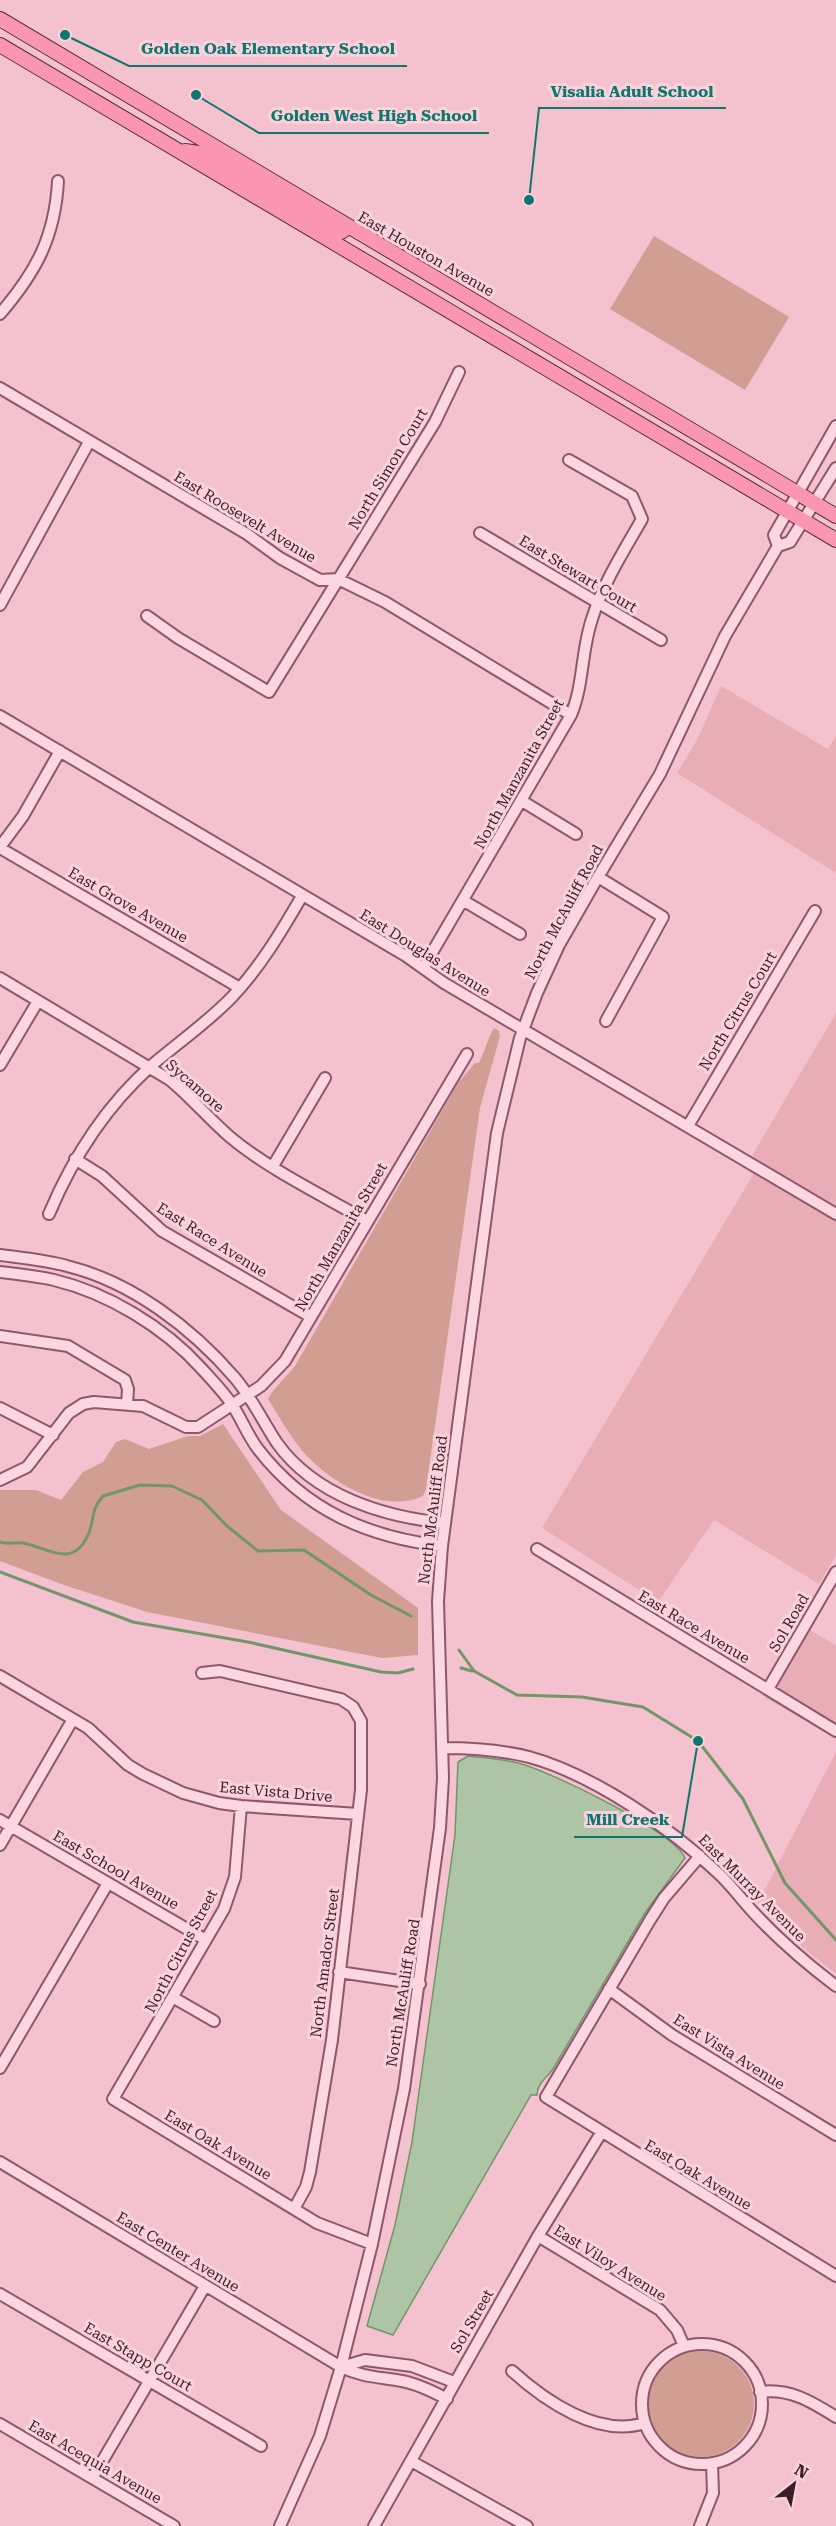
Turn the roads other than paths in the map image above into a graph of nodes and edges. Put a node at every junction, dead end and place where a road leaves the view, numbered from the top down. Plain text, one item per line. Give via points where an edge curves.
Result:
1 (0, 20) edge
2 (1, 48) edge
3 (177, 149) junction
4 (58, 181) dead end
5 (348, 227) junction
6 (0, 314) edge
7 (459, 372) dead end
8 (0, 388) edge
9 (836, 426) edge
10 (89, 442) junction
11 (569, 460) dead end
12 (836, 468) edge
13 (798, 493) junction
14 (814, 503) junction
15 (787, 512) junction
16 (836, 516) edge
17 (803, 521) junction
18 (480, 533) dead end
19 (836, 540) edge
20 (778, 546) junction
21 (338, 579) junction
22 (598, 603) junction
23 (0, 605) edge
24 (147, 616) dead end
25 (661, 640) dead end
26 (571, 715) junction
27 (0, 716) edge
28 (60, 751) junction
29 (522, 801) junction
30 (576, 834) dead end
31 (0, 848) edge
32 (598, 877) junction
33 (302, 896) junction
34 (464, 901) junction
35 (815, 911) dead end
36 (520, 934) dead end
37 (423, 968) junction
38 (0, 978) edge
39 (240, 988) junction
40 (38, 1001) junction
41 (606, 1021) dead end
42 (523, 1029) junction
43 (467, 1054) dead end
44 (0, 1065) edge
45 (150, 1067) junction
46 (325, 1078) dead end
47 (688, 1126) junction
48 (75, 1159) junction
49 (273, 1166) junction
50 (49, 1214) dead end
51 (836, 1214) edge
52 (368, 1221) junction
53 (0, 1256) edge
54 (0, 1272) edge
55 (311, 1317) junction
56 (0, 1336) edge
57 (247, 1395) junction
58 (127, 1404) junction
59 (232, 1406) junction
60 (0, 1408) edge
61 (52, 1435) junction
62 (0, 1480) edge
63 (445, 1523) junction
64 (442, 1546) junction
65 (537, 1549) dead end
66 (836, 1572) edge
67 (202, 1673) dead end
68 (0, 1676) edge
69 (768, 1689) junction
70 (73, 1719) junction
71 (836, 1731) edge
72 (443, 1748) junction
73 (241, 1806) junction
74 (358, 1814) junction
75 (0, 1820) edge
76 (10, 1826) junction
77 (0, 1845) edge
78 (700, 1856) junction
79 (108, 1883) junction
80 (206, 1940) junction
81 (339, 1972) junction
82 (420, 1984) junction
83 (836, 1986) edge
84 (609, 1989) junction
85 (174, 1998) junction
86 (214, 2021) dead end
87 (0, 2068) edge
88 (113, 2099) joint
89 (601, 2133) junction
90 (836, 2135) edge
91 (0, 2162) edge
92 (294, 2209) junction
93 (538, 2236) junction
94 (372, 2244) junction
95 (836, 2276) edge
96 (205, 2286) junction
97 (0, 2294) edge
98 (684, 2346) junction
99 (341, 2367) junction
100 (512, 2371) dead end
101 (149, 2381) junction
102 (454, 2382) junction
103 (760, 2392) junction
104 (447, 2398) junction
105 (836, 2417) edge
106 (644, 2423) junction
107 (0, 2424) edge
108 (261, 2446) dead end
109 (411, 2461) junction
110 (712, 2463) junction
111 (93, 2477) junction
112 (174, 2526) edge
113 (280, 2526) edge
114 (374, 2526) edge
115 (527, 2526) edge
116 (700, 2526) edge

1 - 5 main road, East Houston Avenue
2 - 3 main road
3 - 5 main road via 206,154 329,228 341,232
3 - 15 main road
4 - 6 street via 52,228 22,289
5 - 13 main road, East Houston Avenue
7 - 21 street, North Simon Court via 435,422
8 - 10 street, East Roosevelt Avenue
9 - 13 street, North McAuliff Road
10 - 21 street, East Roosevelt Avenue via 247,534 280,558 320,580
10 - 23 street
11 - 22 street, North Manzanita Street via 632,496 642,519
12 - 14 street, North McAuliff Road
13 - 14 main road, East Houston Avenue
13 - 15 street, North McAuliff Road
14 - 16 main road, East Houston Avenue
14 - 17 street, North McAuliff Road
15 - 17 main road
15 - 20 street, North McAuliff Road via 774,534
17 - 19 main road
17 - 20 street, North McAuliff Road via 790,542
18 - 22 street, East Stewart Court
20 - 32 street, North McAuliff Road via 725,636 660,774
21 - 24 street, North Simon Court via 269,692
21 - 26 street, East Roosevelt Avenue via 385,602
22 - 25 street, East Stewart Court
22 - 26 street, North Manzanita Street
26 - 29 street, North Manzanita Street
27 - 28 street, East Douglas Avenue
28 - 31 street
28 - 33 street, East Douglas Avenue
29 - 30 street
29 - 34 street, North Manzanita Street
31 - 39 street, East Grove Avenue
32 - 41 street via 663,917
32 - 42 street, North McAuliff Road via 552,960
33 - 37 street, East Douglas Avenue
33 - 39 street via 266,957
34 - 36 street
34 - 37 street, North Manzanita Street
35 - 47 street, North Citrus Court
37 - 42 street, East Douglas Avenue
38 - 40 street, Sycamore
39 - 45 street
40 - 44 street
40 - 45 street, Sycamore
42 - 47 street, East Douglas Avenue
42 - 63 street, North McAuliff Road via 497,1133
43 - 52 street, North Manzanita Street
45 - 48 street via 107,1113
45 - 49 street, Sycamore via 189,1095 229,1137
46 - 49 street
47 - 51 street, East Douglas Avenue
48 - 50 street
48 - 55 street, East Race Avenue via 102,1176 162,1231
49 - 52 street, Sycamore
52 - 55 street, North Manzanita Street
53 - 57 street via 69,1266 126,1289 179,1325 235,1378
54 - 59 street via 54,1280 129,1312 181,1348
55 - 57 street, North Manzanita Street via 276,1373
56 - 58 street via 68,1346 125,1380
57 - 59 street, North Manzanita Street
57 - 63 street via 279,1445 330,1488 398,1517
58 - 59 street, North Manzanita Street via 143,1406 192,1428
58 - 61 street, North Manzanita Street via 83,1404 69,1413
59 - 64 street via 273,1467 313,1503 395,1539
60 - 61 street
61 - 62 street, North Manzanita Street via 27,1467
63 - 64 street, North McAuliff Road
64 - 72 street, North McAuliff Road via 438,1601
65 - 69 street, East Race Avenue
66 - 69 street, Sol Road
67 - 74 street, North Amador Street via 220,1671 341,1699 353,1707 361,1721
68 - 70 street, East Vista Drive
69 - 71 street, East Race Avenue
70 - 73 street, East Vista Drive via 100,1736 128,1765 154,1780 204,1800
70 - 76 street
72 - 78 street, East Murray Avenue via 511,1754 567,1772 659,1824
72 - 82 street, North McAuliff Road via 441,1828
73 - 74 street, East Vista Drive
73 - 80 street, North Citrus Street via 235,1877 224,1909
74 - 81 street, North Amador Street
75 - 76 street, East School Avenue
76 - 77 street
76 - 79 street, East School Avenue
78 - 83 street, East Murray Avenue via 772,1931
78 - 84 street via 664,1898
79 - 80 street, East School Avenue
79 - 87 street
80 - 85 street, North Citrus Street
81 - 82 street
81 - 92 street, North Amador Street via 312,2162 306,2187
82 - 94 street, North McAuliff Road
84 - 89 street, East Oak Avenue via 546,2097
84 - 90 street, East Vista Avenue via 672,2035
85 - 86 street
85 - 88 street, North Citrus Street
88 - 92 street, East Oak Avenue
89 - 93 street, Sol Street
89 - 95 street, East Oak Avenue
91 - 96 street, East Center Avenue
92 - 94 street, East Oak Avenue via 317,2223
93 - 98 street, East Viloy Avenue via 660,2310 677,2330
93 - 102 street, Sol Street
94 - 99 street, North McAuliff Road
96 - 99 street, East Center Avenue
96 - 101 street
97 - 101 street, East Stapp Court
98 - 103 street via 705,2344 724,2348 753,2372
98 - 106 street via 654,2367 644,2384
99 - 102 street via 365,2360 412,2366
99 - 104 street, East Center Avenue via 358,2375 425,2387
99 - 113 street, North McAuliff Road via 320,2436
100 - 106 street via 535,2391 594,2422 624,2428
101 - 108 street, East Stapp Court
101 - 111 street
102 - 104 street, Sol Street
103 - 105 street via 791,2394
103 - 110 street via 762,2409 747,2445 731,2457
104 - 109 street, Sol Street
106 - 110 street via 652,2439 679,2460
107 - 111 street, East Acequia Avenue
109 - 114 street, Sol Street
109 - 115 street
110 - 116 street via 713,2493
111 - 112 street, East Acequia Avenue

